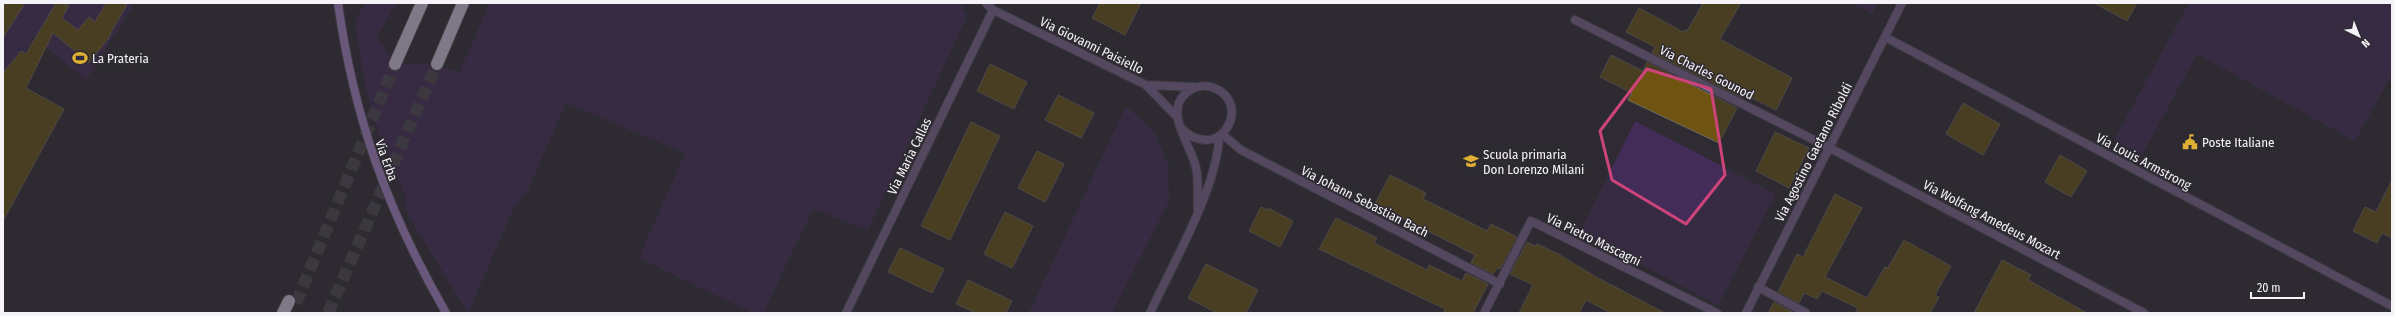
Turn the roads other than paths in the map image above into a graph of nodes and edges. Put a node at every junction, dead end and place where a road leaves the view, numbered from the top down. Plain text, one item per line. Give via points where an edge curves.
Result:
1 (338, 3) edge
2 (422, 3) edge
3 (463, 3) edge
4 (986, 3) edge
5 (1902, 3) edge
6 (993, 10) junction
7 (1575, 20) dead end
8 (1885, 37) junction
9 (395, 64) tunnel mouth
10 (437, 64) tunnel mouth
11 (1146, 85) junction
12 (1195, 87) junction
13 (1177, 117) junction
14 (1182, 128) junction
15 (1221, 135) junction
16 (1828, 147) junction
17 (1198, 210) junction
18 (1500, 284) junction
19 (1758, 287) junction
20 (292, 306) tunnel mouth
21 (2392, 306) edge
22 (283, 313) edge
23 (446, 313) edge
24 (846, 313) edge
25 (1150, 313) edge
26 (1484, 313) edge
27 (1717, 313) edge
28 (1746, 313) edge
29 (1806, 313) edge
30 (2144, 313) edge

1 - 23 main road, Via Erba via 352,85 374,161 404,237
2 - 9 highway
3 - 10 highway
4 - 6 street, Via Giovanni Paisiello
5 - 8 street, Via Agostino Gaetano Riboldi
6 - 11 street, Via Giovanni Paisiello
6 - 24 street, Via Maria Callas
7 - 16 street, Via Charles Gounod
8 - 16 street, Via Agostino Gaetano Riboldi
8 - 21 street, Via Louis Armstrong
11 - 12 street, Via Giovanni Paisiello
11 - 13 street, Via Giovanni Paisiello
12 - 13 street via 1185,94 1178,105
12 - 15 street via 1207,86 1217,89 1226,96 1231,105 1232,116 1229,126
13 - 14 street
14 - 15 street via 1190,137 1202,141 1213,140
14 - 17 street via 1196,167
15 - 17 street via 1210,183
15 - 18 street, Via Johann Sebastian Bach via 1241,150
16 - 19 street, Via Agostino Gaetano Riboldi
16 - 30 street, Via Wolfang Amedeus Mozart
17 - 25 street
18 - 26 street, Via Pietro Mascagni
18 - 27 street, Via Pietro Mascagni via 1531,221
19 - 28 street, Via Agostino Gaetano Riboldi
19 - 29 street
20 - 22 highway

